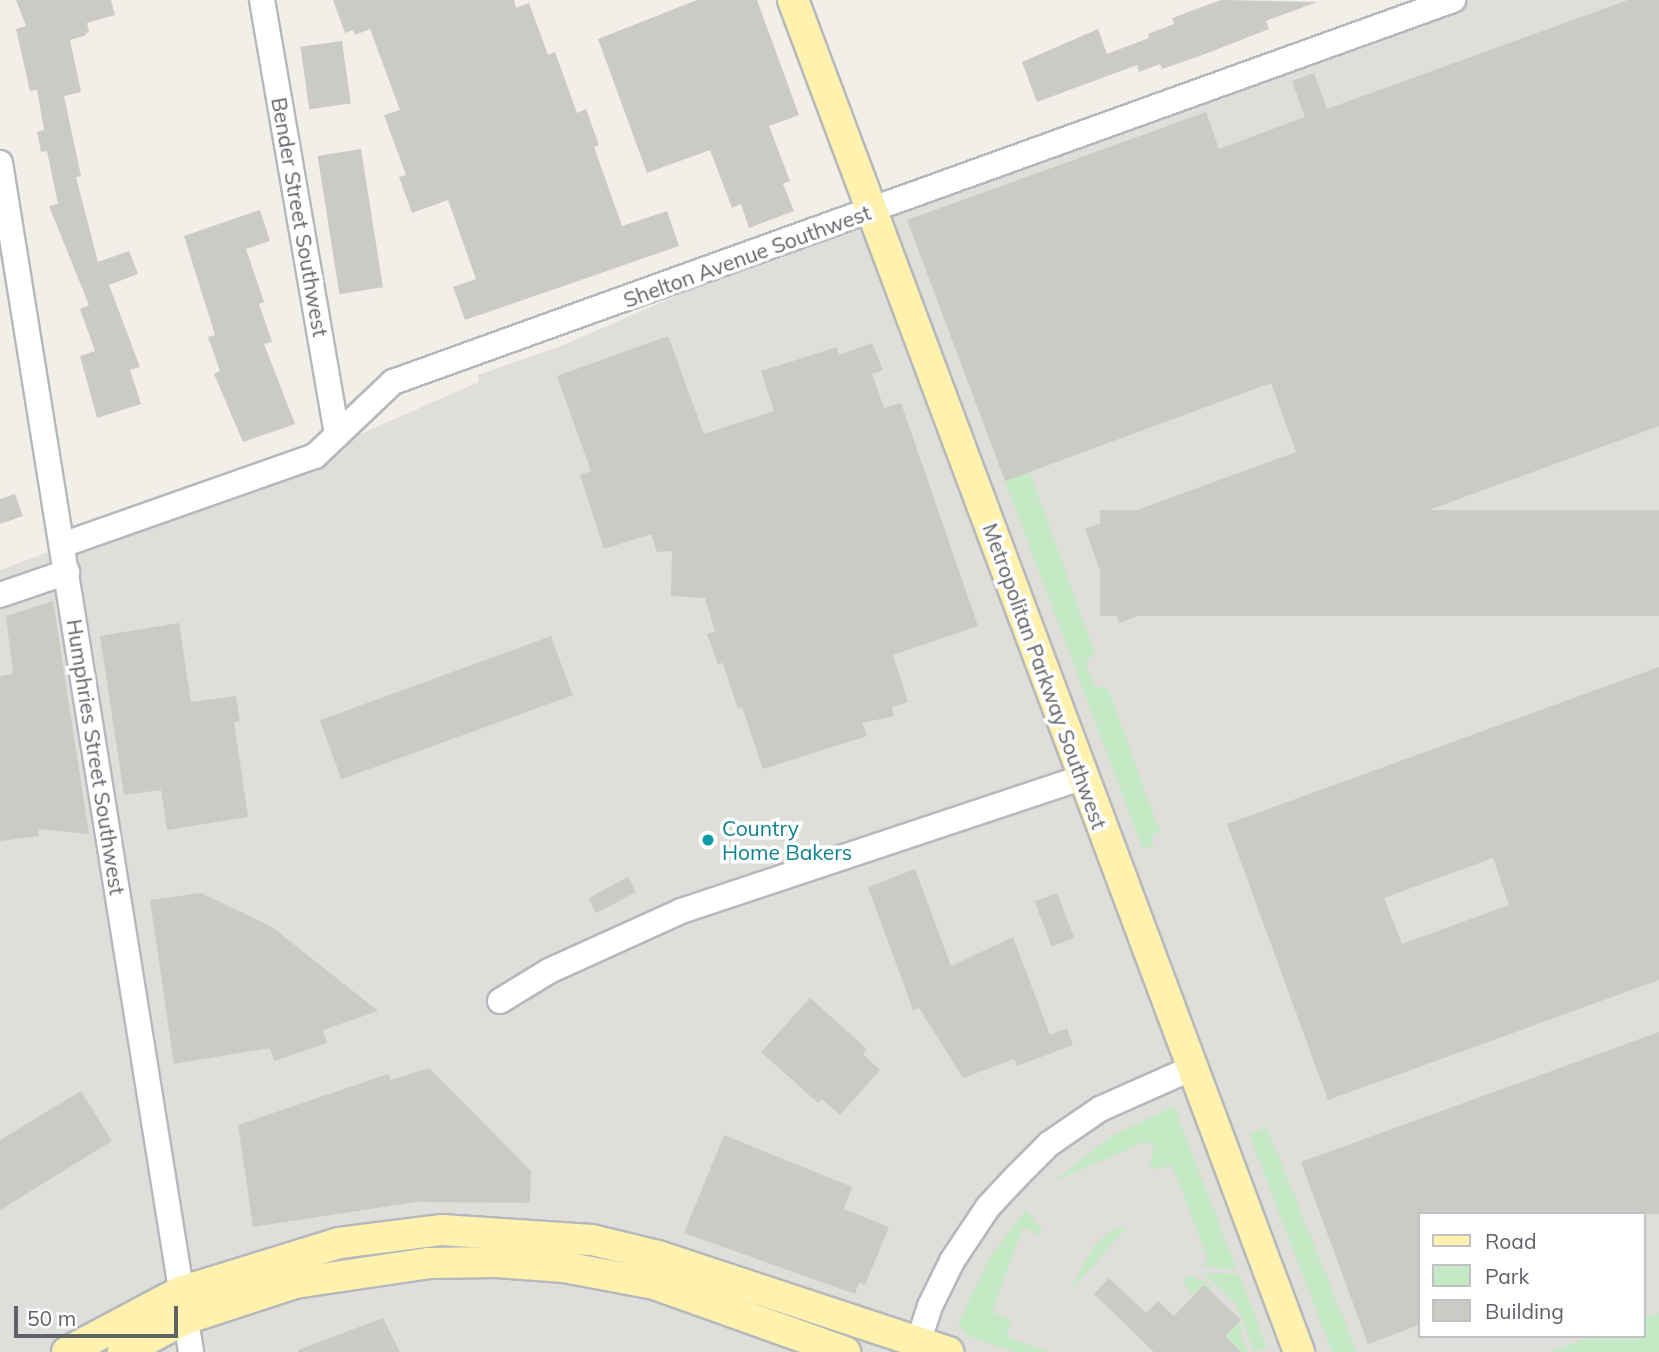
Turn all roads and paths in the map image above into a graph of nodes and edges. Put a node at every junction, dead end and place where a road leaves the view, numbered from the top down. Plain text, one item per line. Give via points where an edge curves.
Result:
1 (262, 0) edge
2 (793, 0) edge
3 (1454, 0) edge
4 (0, 163) edge
5 (872, 211) junction
6 (337, 435) junction
7 (62, 545) junction
8 (66, 572) junction
9 (0, 595) edge
10 (1083, 777) junction
11 (500, 1001) dead end
12 (1192, 1068) junction
13 (183, 1306) junction
14 (917, 1346) edge
15 (67, 1352) edge
16 (123, 1352) edge
17 (191, 1352) edge
18 (845, 1352) edge
19 (949, 1352) edge
20 (1299, 1352) edge

1 - 6 street, Bender Street Southwest
2 - 5 main road, Metropolitan Parkway Southwest
3 - 5 street, Shelton Avenue Southwest
4 - 7 street, Humphries Street Southwest
5 - 6 street, Shelton Avenue Southwest via 393,382
5 - 10 main road, Metropolitan Parkway Southwest
6 - 7 street, Shelton Avenue Southwest via 315,456
7 - 8 street, Humphries Street Southwest
8 - 9 street
8 - 13 street, Humphries Street Southwest
10 - 11 street via 681,911 550,971
10 - 12 main road, Metropolitan Parkway Southwest
12 - 14 street via 1100,1109 1049,1144 1016,1177 988,1207 952,1261
12 - 20 main road, Metropolitan Parkway Southwest
13 - 14 main road via 338,1243 442,1230 592,1240 658,1256
13 - 15 main road
13 - 16 main road
13 - 17 street, Humphries Street Southwest
13 - 18 main road via 361,1270 497,1262 565,1267 654,1284
14 - 19 main road

